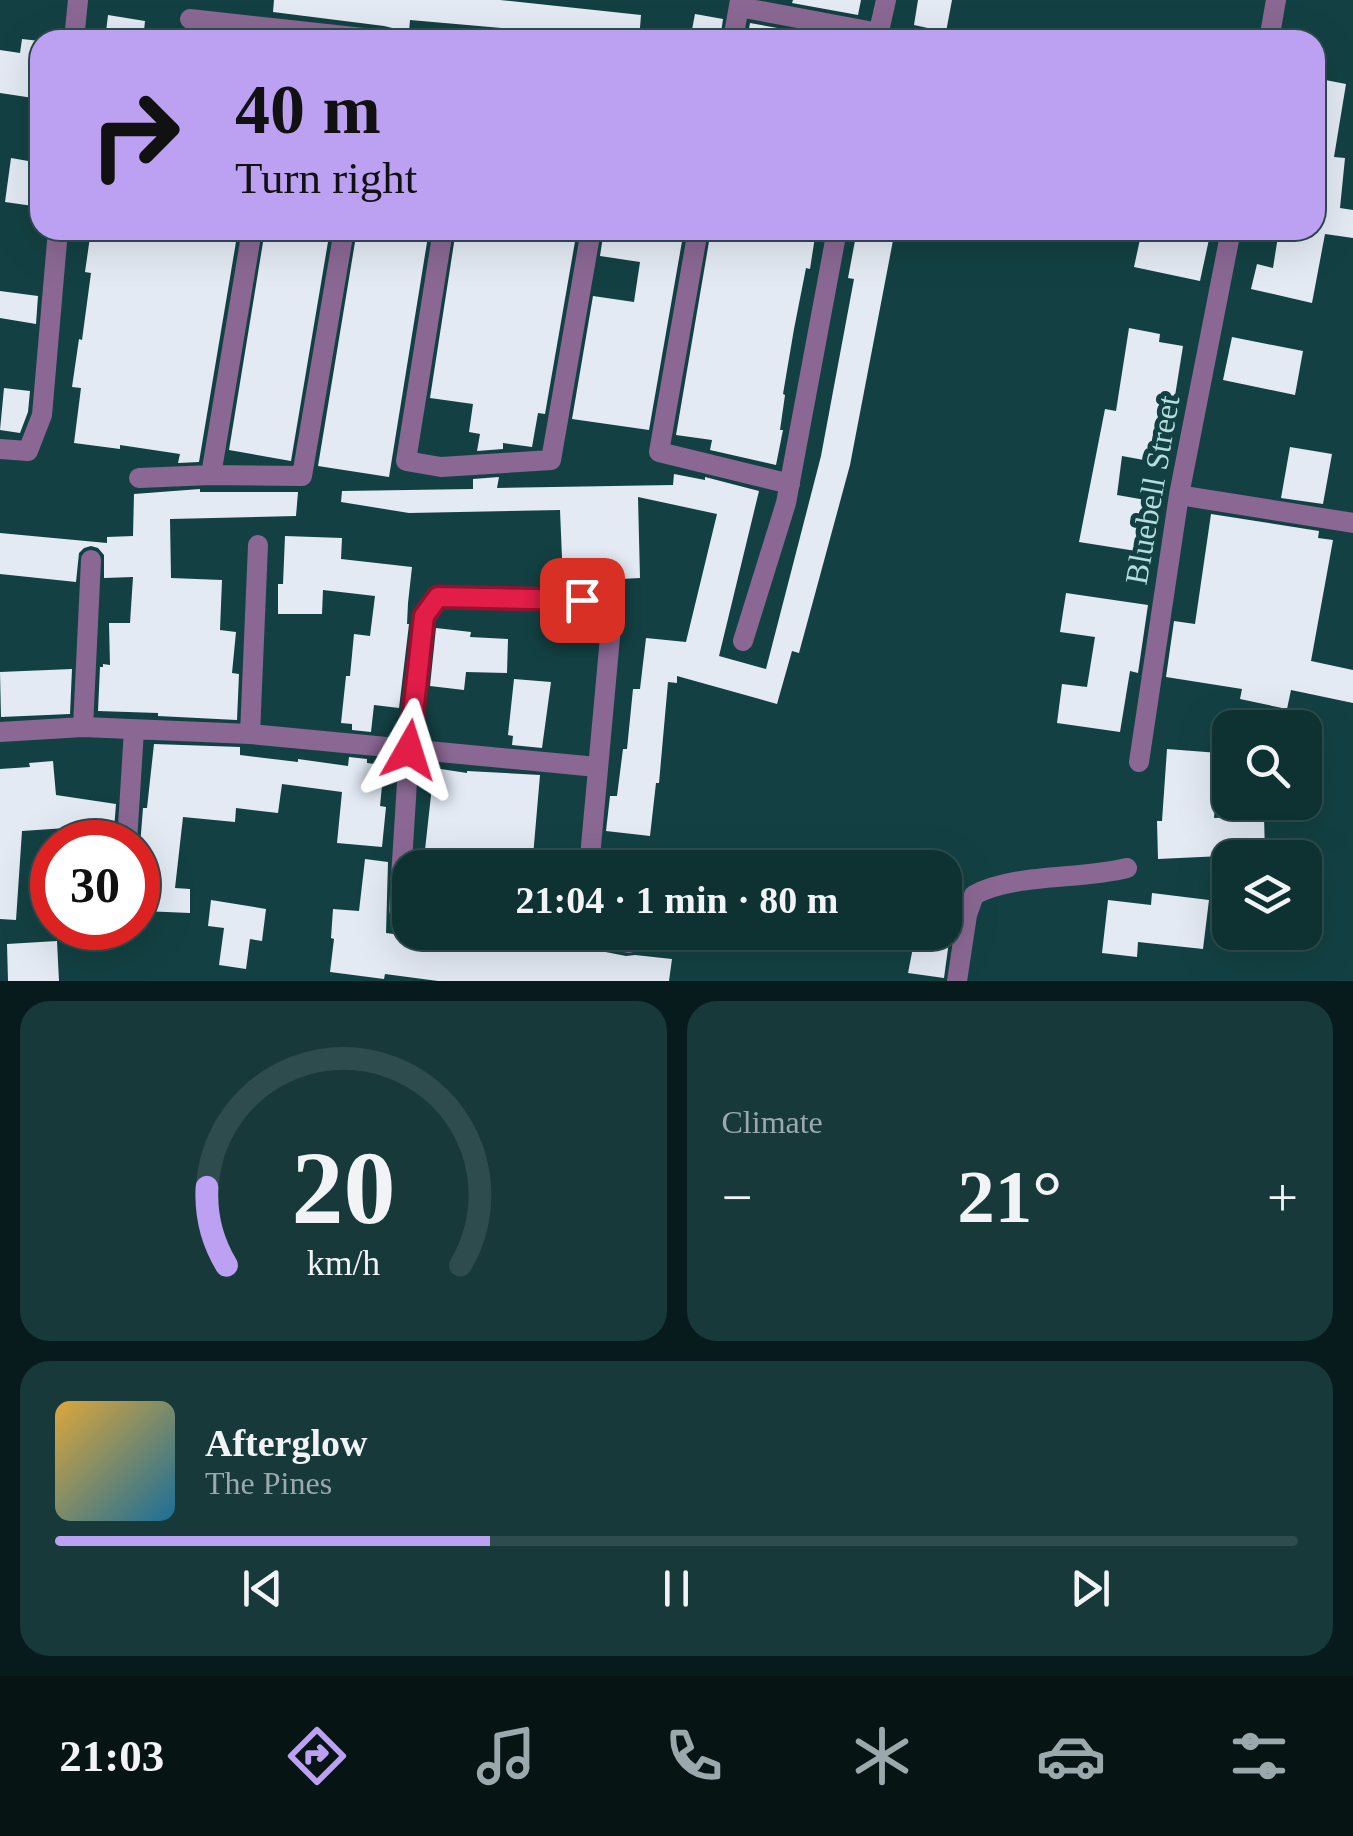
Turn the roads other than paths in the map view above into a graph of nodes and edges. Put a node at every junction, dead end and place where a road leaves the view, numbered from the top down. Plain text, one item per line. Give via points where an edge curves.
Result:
1 (78, 0) edge
2 (886, 0) edge
3 (1276, 0) edge
4 (740, 4) edge
5 (190, 18) dead end
6 (75, 30) edge
7 (260, 30) edge
8 (735, 30) edge
9 (852, 30) edge
10 (879, 30) edge
11 (1270, 30) edge
12 (57, 240) edge
13 (250, 240) edge
14 (342, 240) edge
15 (441, 240) edge
16 (589, 240) edge
17 (696, 240) edge
18 (836, 240) edge
19 (1229, 240) edge
20 (0, 449) edge
21 (211, 475) junction
22 (139, 478) dead end
23 (790, 484) junction
24 (1179, 495) junction
25 (1353, 523) edge
26 (258, 545) dead end
27 (91, 560) dead end
28 (743, 641) dead end
29 (83, 727) junction
30 (134, 730) junction
31 (0, 732) edge
32 (250, 734) junction
33 (409, 750) junction
34 (1139, 762) dead end
35 (597, 767) junction
36 (128, 820) edge
37 (406, 850) edge
38 (590, 850) edge
39 (1126, 868) dead end
40 (957, 981) edge

1 - 6 street
2 - 10 street
3 - 11 street
4 - 8 street
4 - 9 street
5 - 7 street
12 - 20 street via 42,415 28,451
13 - 21 street
14 - 21 street via 302,476
15 - 16 street via 406,461 441,467 551,460
17 - 23 street via 658,452
18 - 23 street
19 - 24 street, Bluebell Street
21 - 22 street
23 - 28 street
24 - 25 street
24 - 34 street, Bluebell Street
26 - 32 street
27 - 29 street
29 - 30 street
29 - 31 street
30 - 32 street
30 - 36 street
32 - 33 street
33 - 35 street
33 - 35 street via 424,616 438,597 582,600 600,612 610,637
33 - 37 street
35 - 38 street
39 - 40 street via 991,886 974,895

